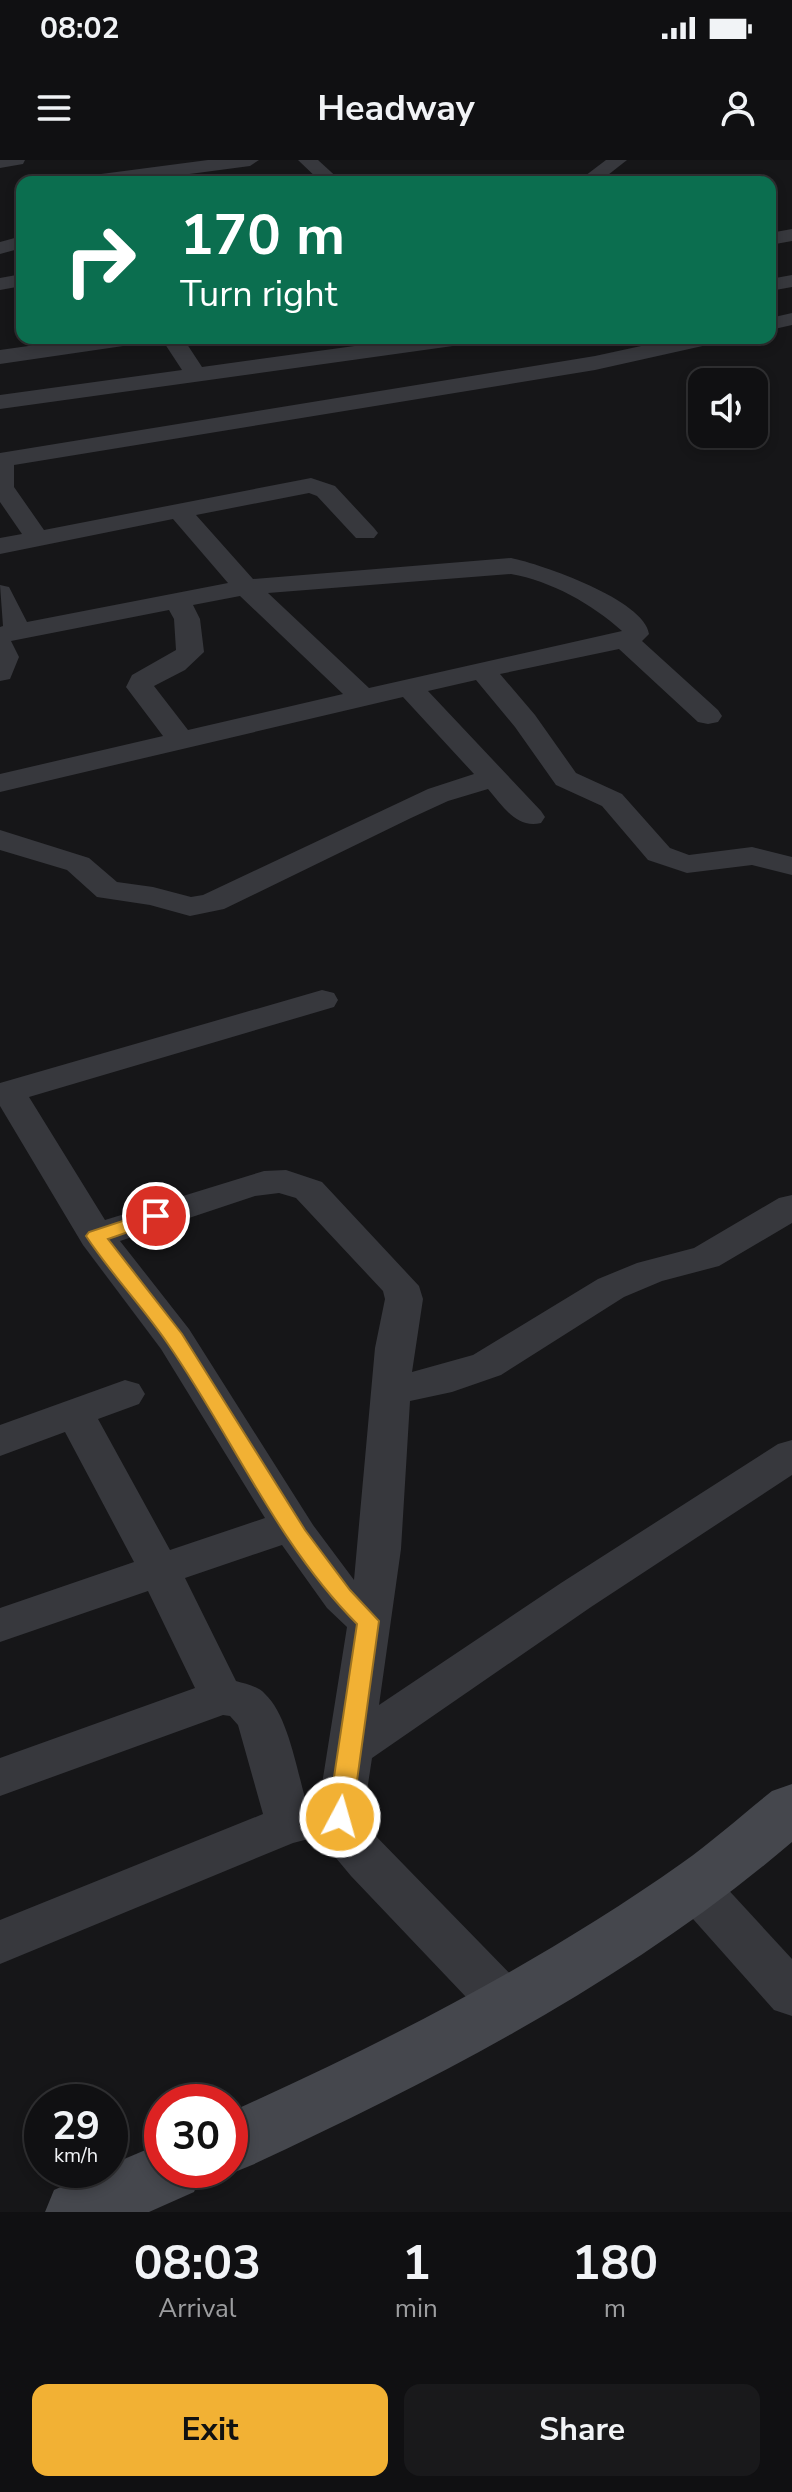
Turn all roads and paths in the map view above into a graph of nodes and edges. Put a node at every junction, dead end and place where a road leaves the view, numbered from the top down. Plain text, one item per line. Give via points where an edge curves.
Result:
1 (16, 160) edge
2 (250, 160) edge
3 (307, 160) edge
4 (618, 160) edge
5 (0, 162) edge
6 (224, 164) junction
7 (100, 176) edge
8 (233, 176) edge
9 (325, 176) edge
10 (595, 176) edge
11 (89, 344) edge
12 (174, 344) edge
13 (416, 344) edge
14 (681, 344) edge
15 (0, 357) edge
16 (196, 374) junction
17 (96, 388) junction
18 (0, 402) edge
19 (128, 437) junction
20 (1, 460) edge
21 (179, 511) junction
22 (365, 533) dead end
23 (38, 539) junction
24 (0, 546) edge
25 (246, 587) junction
26 (0, 593) edge
27 (176, 599) junction
28 (6, 637) edge
29 (625, 640) junction
30 (482, 670) junction
31 (0, 673) edge
32 (409, 687) junction
33 (363, 698) junction
34 (708, 716) dead end
35 (181, 740) junction
36 (493, 778) junction
37 (0, 783) edge
38 (530, 817) dead end
39 (0, 839) edge
40 (792, 866) edge
41 (322, 1000) dead end
42 (5, 1093) edge
43 (792, 1207) edge
44 (96, 1236) junction
45 (391, 1391) junction
46 (125, 1394) dead end
47 (75, 1413) junction
48 (0, 1441) edge
49 (792, 1455) edge
50 (291, 1525) junction
51 (159, 1569) junction
52 (368, 1621) junction
53 (0, 1625) edge
54 (222, 1697) junction
55 (348, 1750) junction
56 (0, 1777) edge
57 (792, 1808) edge
58 (340, 1817) junction
59 (289, 1824) junction
60 (694, 1886) junction
61 (0, 1942) edge
62 (792, 1994) edge
63 (504, 2002) junction
64 (248, 2136) edge
65 (144, 2182) edge
66 (77, 2212) edge

1 - 5 street
2 - 6 street
3 - 9 street
4 - 10 street
6 - 7 street
6 - 8 street
11 - 15 street
12 - 16 street
13 - 16 street
14 - 19 street via 595,363
16 - 17 street
17 - 18 street
17 - 19 street
19 - 20 street
20 - 23 street via 2,487
21 - 22 street via 311,485 326,491
21 - 23 street
21 - 25 street
23 - 24 street
25 - 27 street
25 - 29 street via 485,568 535,569 630,623 636,634
25 - 33 street
26 - 28 street
27 - 28 street
27 - 35 street via 187,619 190,652 140,687
28 - 31 street
29 - 30 street
29 - 34 street
30 - 32 street
30 - 40 street via 566,779 612,800 659,854 687,864 752,856
32 - 33 street
32 - 36 street
33 - 35 street
35 - 37 street
36 - 38 street
36 - 39 street via 438,795 213,902 190,907 108,890 78,864
41 - 42 street
42 - 44 street
43 - 45 street via 706,1257 611,1288 487,1365
44 - 45 street via 247,1186 292,1181 309,1190 400,1286 404,1299
44 - 50 street via 175,1339
45 - 52 street via 380,1549
46 - 47 street
47 - 48 street
47 - 51 street
49 - 55 street
50 - 51 street
50 - 52 street via 342,1596
51 - 53 street
51 - 54 street
52 - 55 street
54 - 56 street
54 - 59 street via 241,1698 254,1709
55 - 58 street
57 - 60 street
58 - 59 street
58 - 63 street via 348,1838 368,1862
59 - 61 street
60 - 62 street
60 - 63 street
63 - 64 street via 326,2101
65 - 66 street

